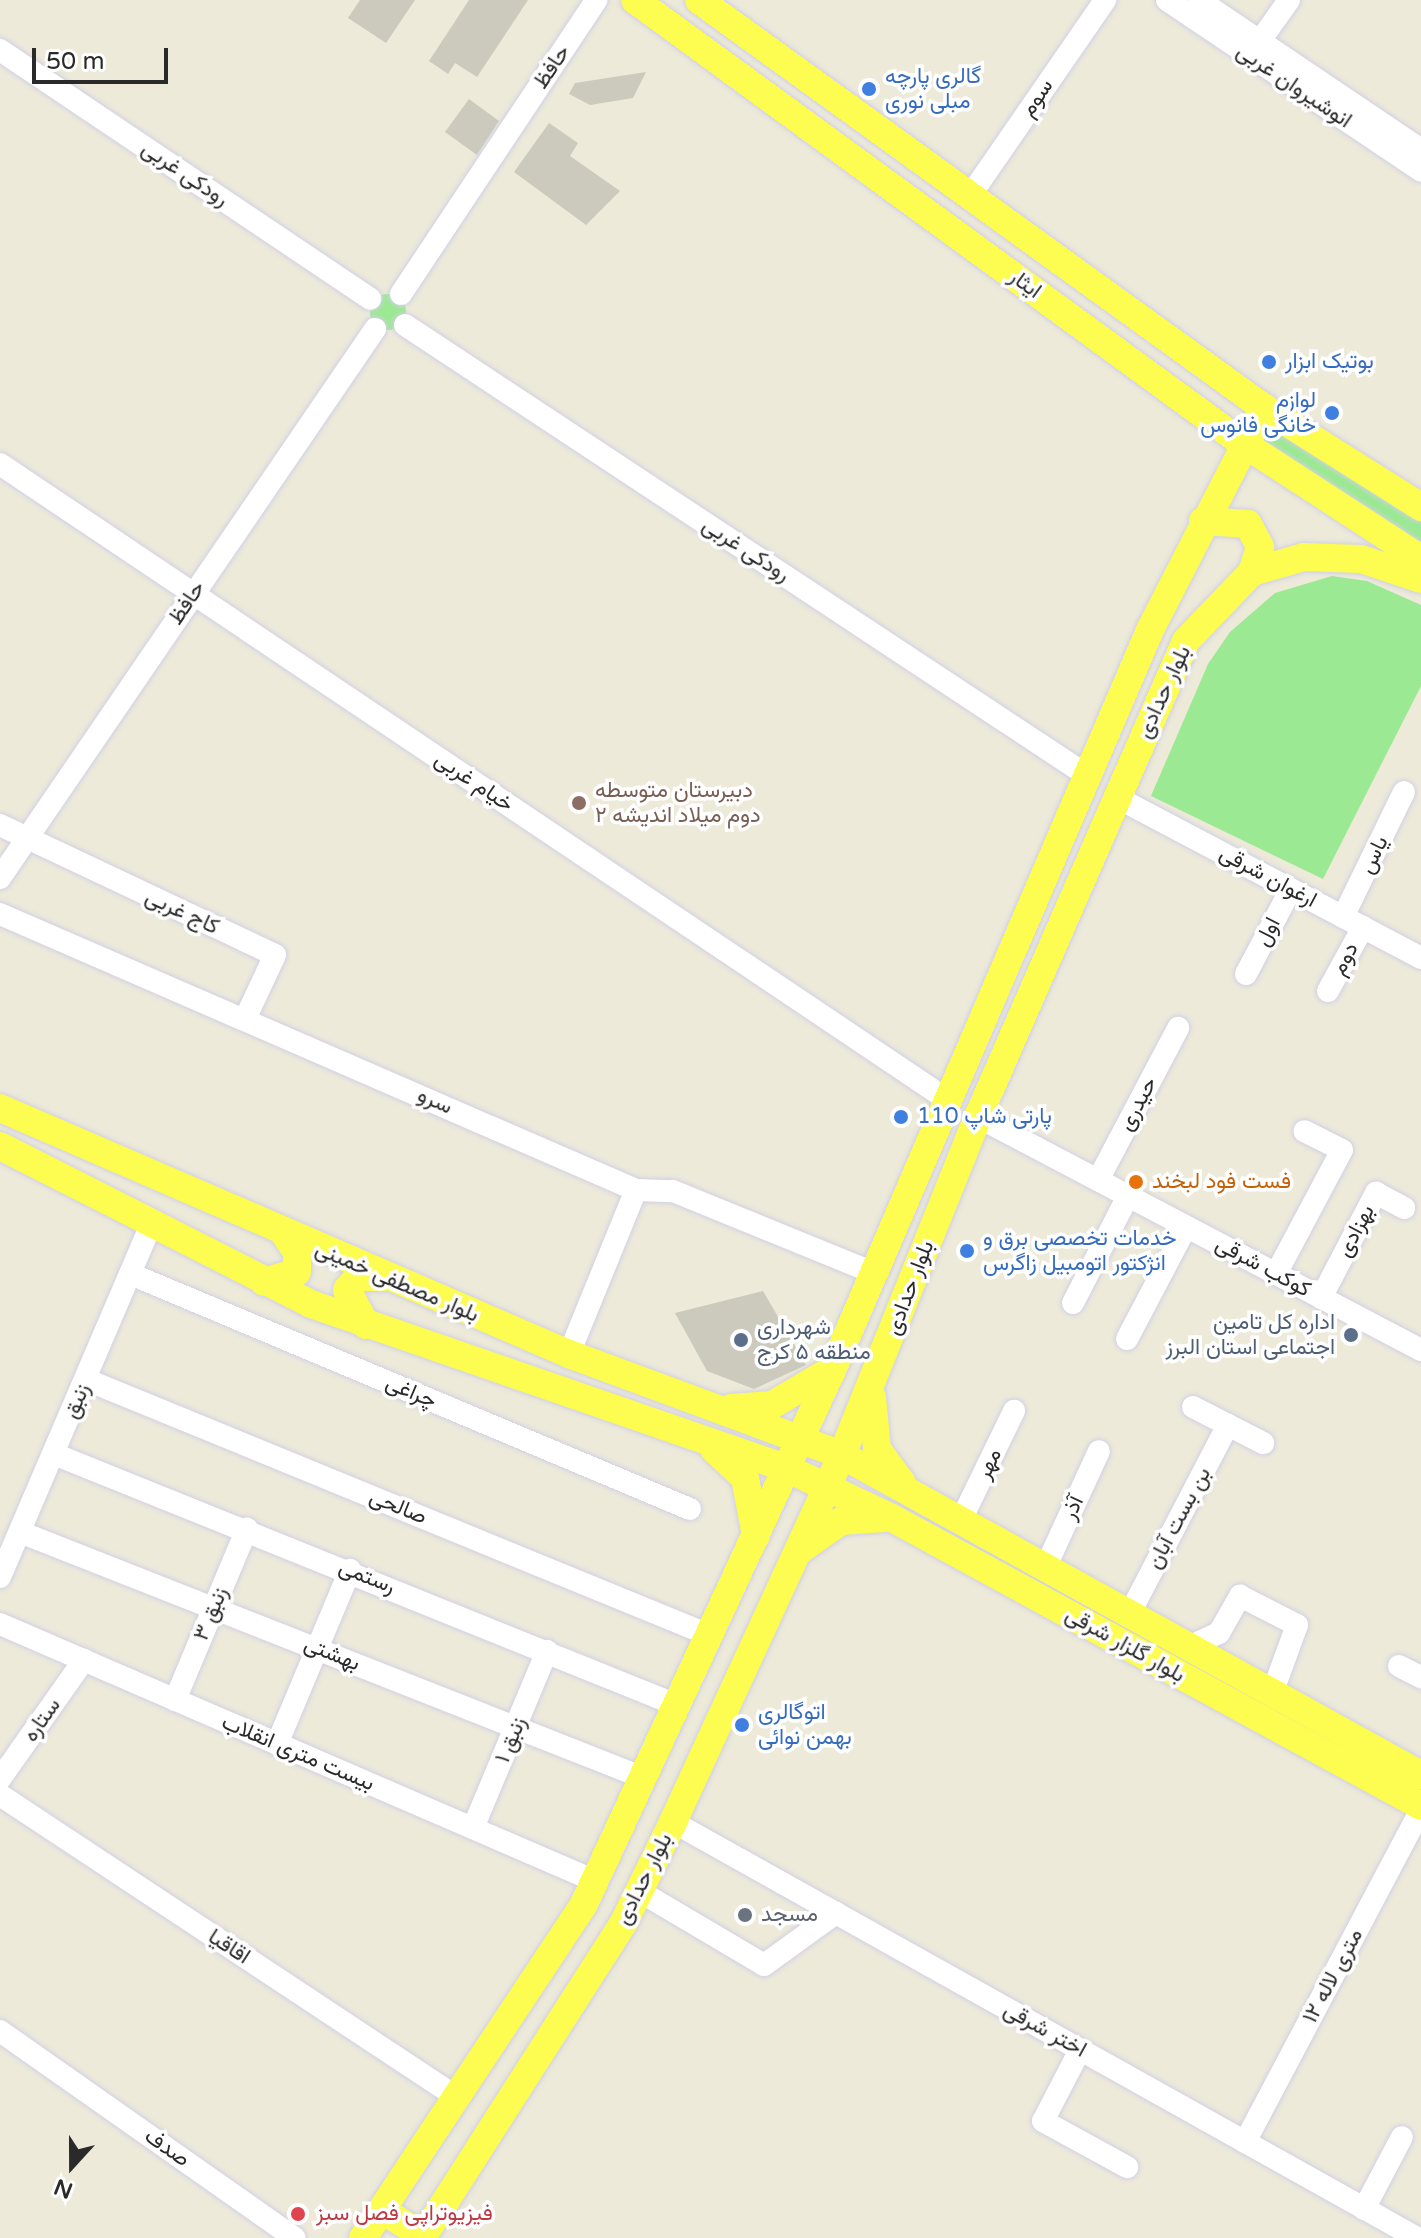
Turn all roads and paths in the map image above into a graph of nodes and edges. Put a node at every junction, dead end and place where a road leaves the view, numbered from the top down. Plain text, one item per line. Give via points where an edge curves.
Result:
1 (596, 0) edge
2 (635, 0) edge
3 (699, 0) edge
4 (1105, 0) edge
5 (1167, 0) edge
6 (1199, 0) edge
7 (1289, 0) edge
8 (1260, 41) junction
9 (0, 50) edge
10 (1368, 125) junction
11 (1421, 150) edge
12 (1421, 171) edge
13 (970, 196) junction
14 (401, 294) junction
15 (370, 299) junction
16 (405, 325) junction
17 (375, 329) junction
18 (1264, 408) junction
19 (1241, 442) junction
20 (0, 464) edge
21 (1421, 507) edge
22 (1203, 521) junction
23 (1421, 559) edge
24 (1252, 572) junction
25 (1421, 579) edge
26 (193, 593) junction
27 (1088, 776) junction
28 (1404, 792) dead end
29 (1116, 797) junction
30 (0, 825) edge
31 (27, 840) junction
32 (0, 878) edge
33 (1291, 889) junction
34 (0, 914) edge
35 (1353, 922) junction
36 (1421, 958) edge
37 (1246, 974) dead end
38 (1328, 991) dead end
39 (245, 1019) junction
40 (1178, 1028) dead end
41 (948, 1100) junction
42 (0, 1108) edge
43 (978, 1117) junction
44 (1304, 1131) dead end
45 (0, 1146) edge
46 (1098, 1180) junction
47 (636, 1190) junction
48 (1128, 1196) junction
49 (1404, 1208) dead end
50 (151, 1224) junction
51 (1186, 1227) junction
52 (285, 1235) junction
53 (874, 1273) junction
54 (1276, 1274) junction
55 (133, 1275) junction
56 (383, 1277) junction
57 (264, 1282) junction
58 (1321, 1298) junction
59 (1073, 1303) dead end
60 (366, 1325) junction
61 (1127, 1339) dead end
62 (1421, 1350) edge
63 (569, 1354) junction
64 (834, 1366) junction
65 (87, 1380) junction
66 (872, 1385) junction
67 (710, 1407) junction
68 (1193, 1407) dead end
69 (1014, 1411) dead end
70 (1228, 1425) junction
71 (801, 1436) junction
72 (696, 1437) junction
73 (1263, 1443) dead end
74 (1099, 1451) dead end
75 (54, 1454) junction
76 (842, 1455) junction
77 (786, 1468) junction
78 (905, 1486) junction
79 (827, 1488) junction
80 (690, 1509) dead end
81 (963, 1516) junction
82 (892, 1518) junction
83 (247, 1529) junction
84 (20, 1532) junction
85 (756, 1537) junction
86 (797, 1553) junction
87 (1047, 1564) junction
88 (350, 1570) junction
89 (0, 1577) edge
90 (214, 1607) junction
91 (1131, 1611) junction
92 (0, 1624) edge
93 (709, 1635) junction
94 (1193, 1645) junction
95 (317, 1648) junction
96 (547, 1651) junction
97 (84, 1660) junction
98 (1399, 1666) dead end
99 (1421, 1677) edge
100 (1273, 1691) junction
101 (175, 1700) junction
102 (679, 1706) junction
103 (516, 1728) junction
104 (277, 1744) junction
105 (1421, 1775) edge
106 (644, 1778) junction
107 (0, 1779) edge
108 (0, 1795) edge
109 (1421, 1807) edge
110 (673, 1822) junction
111 (473, 1828) junction
112 (595, 1881) junction
113 (639, 1891) junction
114 (836, 1913) junction
115 (0, 2031) edge
116 (1080, 2050) junction
117 (458, 2098) junction
118 (1402, 2137) dead end
119 (1245, 2142) junction
120 (1127, 2167) dead end
121 (1364, 2209) junction
122 (382, 2210) junction
123 (423, 2237) edge
124 (295, 2238) edge
125 (363, 2238) edge
126 (1417, 2238) edge

1 - 14 street, حافظ
2 - 19 main road, ایثار
3 - 13 main road, ایثار
4 - 13 street, سوم
5 - 10 street, انوشیروان غربی
6 - 8 street, انوشیروان غربی
7 - 8 street
8 - 10 street, انوشیروان غربی
9 - 15 street, رودکی غربی
10 - 11 street, انوشیروان غربی
10 - 12 street, انوشیروان غربی
13 - 18 main road, ایثار
14 - 15 street via 388,290
14 - 16 street via 408,305
15 - 17 street via 366,313
16 - 17 street via 393,333
16 - 27 street, رودکی غربی
17 - 26 street, حافظ
18 - 19 main road, بلوار حدادی
18 - 21 main road, ایثار
19 - 22 main road, بلوار حدادی
19 - 23 main road, ایثار
20 - 26 street, خیام غربی
22 - 24 main road via 1248,524 1260,547
22 - 27 main road, بلوار حدادی
24 - 25 main road via 1304,557 1332,558
24 - 29 main road, بلوار حدادی via 1186,641
26 - 31 street, حافظ
26 - 41 street, خیام غربی
27 - 41 main road, بلوار حدادی
28 - 35 street, یاس
29 - 33 street, ارغوان شرقی
29 - 43 main road, بلوار حدادی
30 - 31 street
31 - 32 street, حافظ
31 - 39 street, کاج غربی via 275,955
33 - 35 street, ارغوان شرقی
33 - 37 street, اول
34 - 39 street, سرو
35 - 36 street, ارغوان شرقی
35 - 38 street, دوم
39 - 47 street, سرو
40 - 46 street, حیدری
41 - 53 main road, بلوار حدادی
42 - 52 main road, بلوار مصطفی خمینی
43 - 46 street, کوکب شرقی
43 - 66 main road, بلوار حدادی
44 - 54 street via 1342,1150
45 - 50 main road, بلوار مصطفی خمینی
46 - 48 street, کوکب شرقی
47 - 53 street, سرو via 673,1191
47 - 63 street
48 - 51 street, کوکب شرقی
48 - 59 street
49 - 58 street, بهزادی via 1376,1193
50 - 55 street, زنبق
50 - 57 main road, بلوار مصطفی خمینی
51 - 54 street, کوکب شرقی
51 - 61 street
52 - 56 main road, بلوار مصطفی خمینی
52 - 57 main road via 297,1252 297,1272
53 - 64 main road, بلوار حدادی
54 - 58 street, کوکب شرقی
55 - 65 street, زنبق
55 - 80 street, چراغی
56 - 60 main road via 358,1277 347,1290
56 - 63 main road, بلوار مصطفی خمینی
57 - 60 main road, بلوار مصطفی خمینی
58 - 62 street, کوکب شرقی
60 - 72 main road, بلوار مصطفی خمینی
63 - 67 main road, بلوار مصطفی خمینی
64 - 67 main road via 772,1405
64 - 71 main road, بلوار حدادی
65 - 75 street, زنبق
65 - 93 street, صالحی
66 - 76 main road, بلوار حدادی
66 - 78 main road via 876,1447
67 - 71 main road, بلوار مصطفی خمینی
68 - 70 street
69 - 81 street, مهر
70 - 73 street
70 - 91 street, بن بست آبان
71 - 76 main road, بلوار مصطفی خمینی
71 - 77 main road, بلوار حدادی
72 - 77 main road, بلوار مصطفی خمینی
72 - 85 main road via 745,1478
74 - 87 street, آذر
75 - 83 street, رستمی
75 - 84 street, زنبق
76 - 78 main road, بلوار گلزار شرقی
76 - 79 main road, بلوار حدادی
77 - 79 main road, بلوار مصطفی خمینی
77 - 85 main road, بلوار حدادی
78 - 81 main road, بلوار گلزار شرقی
79 - 82 main road, بلوار گلزار شرقی
79 - 86 main road, بلوار حدادی
81 - 87 main road, بلوار گلزار شرقی
82 - 86 main road via 841,1521
82 - 109 main road, بلوار گلزار شرقی
83 - 88 street, رستمی
83 - 90 street, زنبق ۳
84 - 89 street, زنبق
84 - 90 street, بهشتی
85 - 93 main road, بلوار حدادی
86 - 110 main road, بلوار حدادی
87 - 91 main road, بلوار گلزار شرقی
88 - 95 street
88 - 96 street, رستمی
90 - 95 street, بهشتی
90 - 101 street, زنبق ۳
91 - 94 main road, بلوار گلزار شرقی
92 - 97 street, بیست متری انقلاب
93 - 102 main road, بلوار حدادی
94 - 100 main road, بلوار گلزار شرقی
94 - 100 street via 1219,1633 1240,1596 1297,1625
95 - 103 street, بهشتی
95 - 104 street
96 - 102 street, رستمی
96 - 103 street, زنبق ۱
97 - 101 street, بیست متری انقلاب
97 - 107 street, ستاره
98 - 99 street
100 - 105 main road, بلوار گلزار شرقی
101 - 104 street, بیست متری انقلاب
102 - 106 main road, بلوار حدادی
103 - 106 street, بهشتی
103 - 111 street, زنبق ۱
104 - 111 street, بیست متری انقلاب
106 - 112 main road, بلوار حدادی
108 - 117 street, اقاقیا
109 - 119 street, ۱۲ متری لاله
110 - 113 main road, بلوار حدادی
110 - 114 street, اختر شرقی
111 - 112 street, بیست متری انقلاب
112 - 117 main road, بلوار حدادی
113 - 114 street via 764,1965
113 - 123 main road, بلوار حدادی
114 - 116 street, اختر شرقی
115 - 124 street, صدف
116 - 119 street, اختر شرقی
116 - 120 street via 1043,2121
117 - 122 main road, بلوار حدادی
118 - 121 street
119 - 121 street, اختر شرقی
121 - 126 street, اختر شرقی
122 - 123 main road
122 - 125 main road, بلوار حدادی

